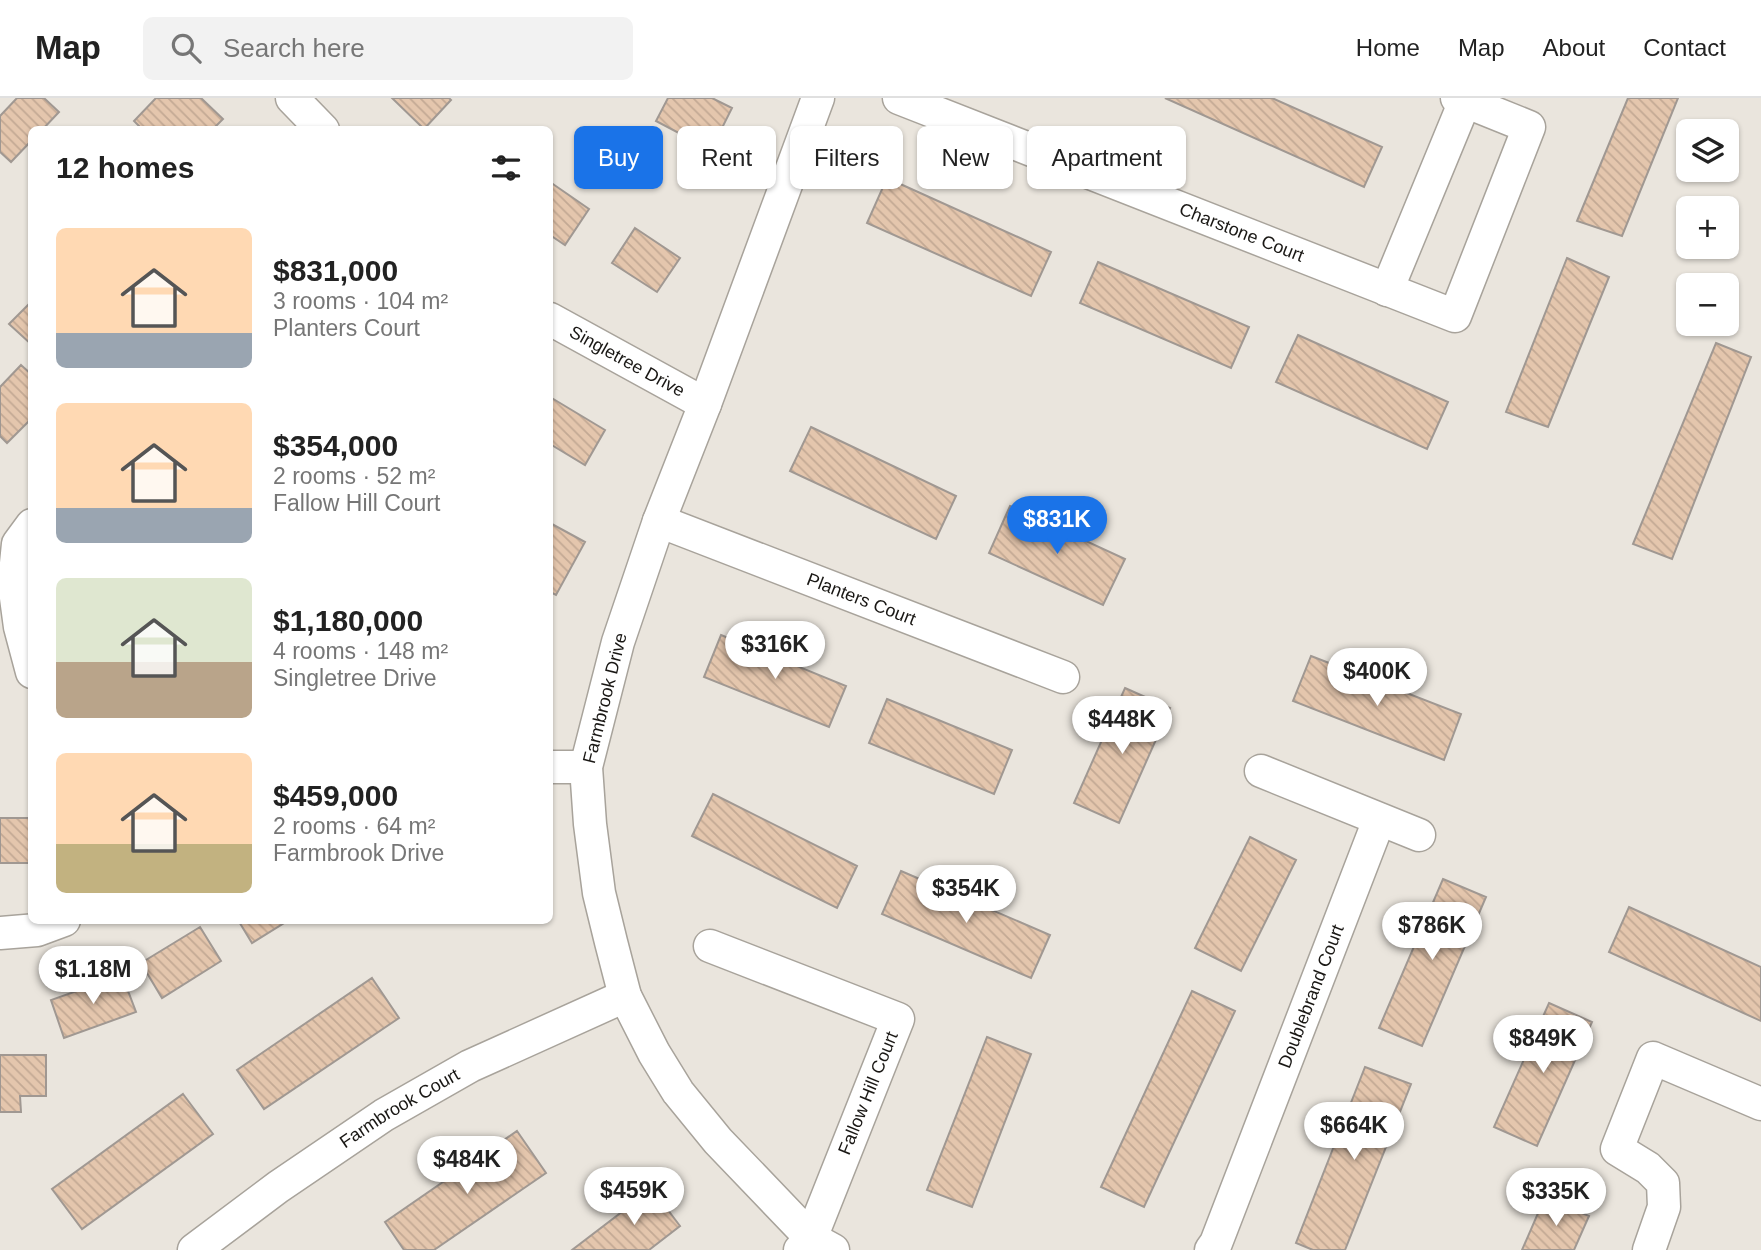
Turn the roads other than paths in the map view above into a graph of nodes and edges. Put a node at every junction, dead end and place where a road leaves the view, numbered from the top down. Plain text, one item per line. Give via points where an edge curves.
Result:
1 (292, 98) edge
2 (818, 98) edge
3 (899, 98) edge
4 (1461, 100) edge
5 (319, 126) edge
6 (1387, 290) junction
7 (553, 321) edge
8 (705, 404) junction
9 (659, 521) junction
10 (28, 530) edge
11 (28, 657) edge
12 (1063, 677) dead end
13 (553, 767) edge
14 (586, 767) junction
15 (1261, 771) dead end
16 (1379, 820) junction
17 (1419, 835) dead end
18 (53, 924) edge
19 (0, 933) edge
20 (710, 946) dead end
21 (625, 996) junction
22 (1761, 1104) edge
23 (815, 1246) edge
24 (194, 1250) edge
25 (1211, 1250) edge
26 (1649, 1250) edge

1 - 5 street
2 - 8 street, Farmbrook Drive
3 - 6 street, Charstone Court
4 - 6 street, Charstone Court
4 - 6 street, Charstone Court via 1529,127 1455,316
7 - 8 street, Singletree Drive
8 - 9 street, Farmbrook Drive
9 - 12 street, Planters Court
9 - 14 street, Farmbrook Drive via 618,642
10 - 11 street via 18,544 13,583
13 - 14 street
14 - 21 street, Farmbrook Drive via 599,894
15 - 16 street
16 - 17 street
16 - 25 street, Doublebrand Court
18 - 19 street
20 - 23 street, Fallow Hill Court via 898,1019
21 - 23 street, Farmbrook Drive via 678,1092
21 - 24 street, Farmbrook Court via 470,1066 384,1115
22 - 26 street via 1653,1058 1617,1149 1663,1183 1664,1207

